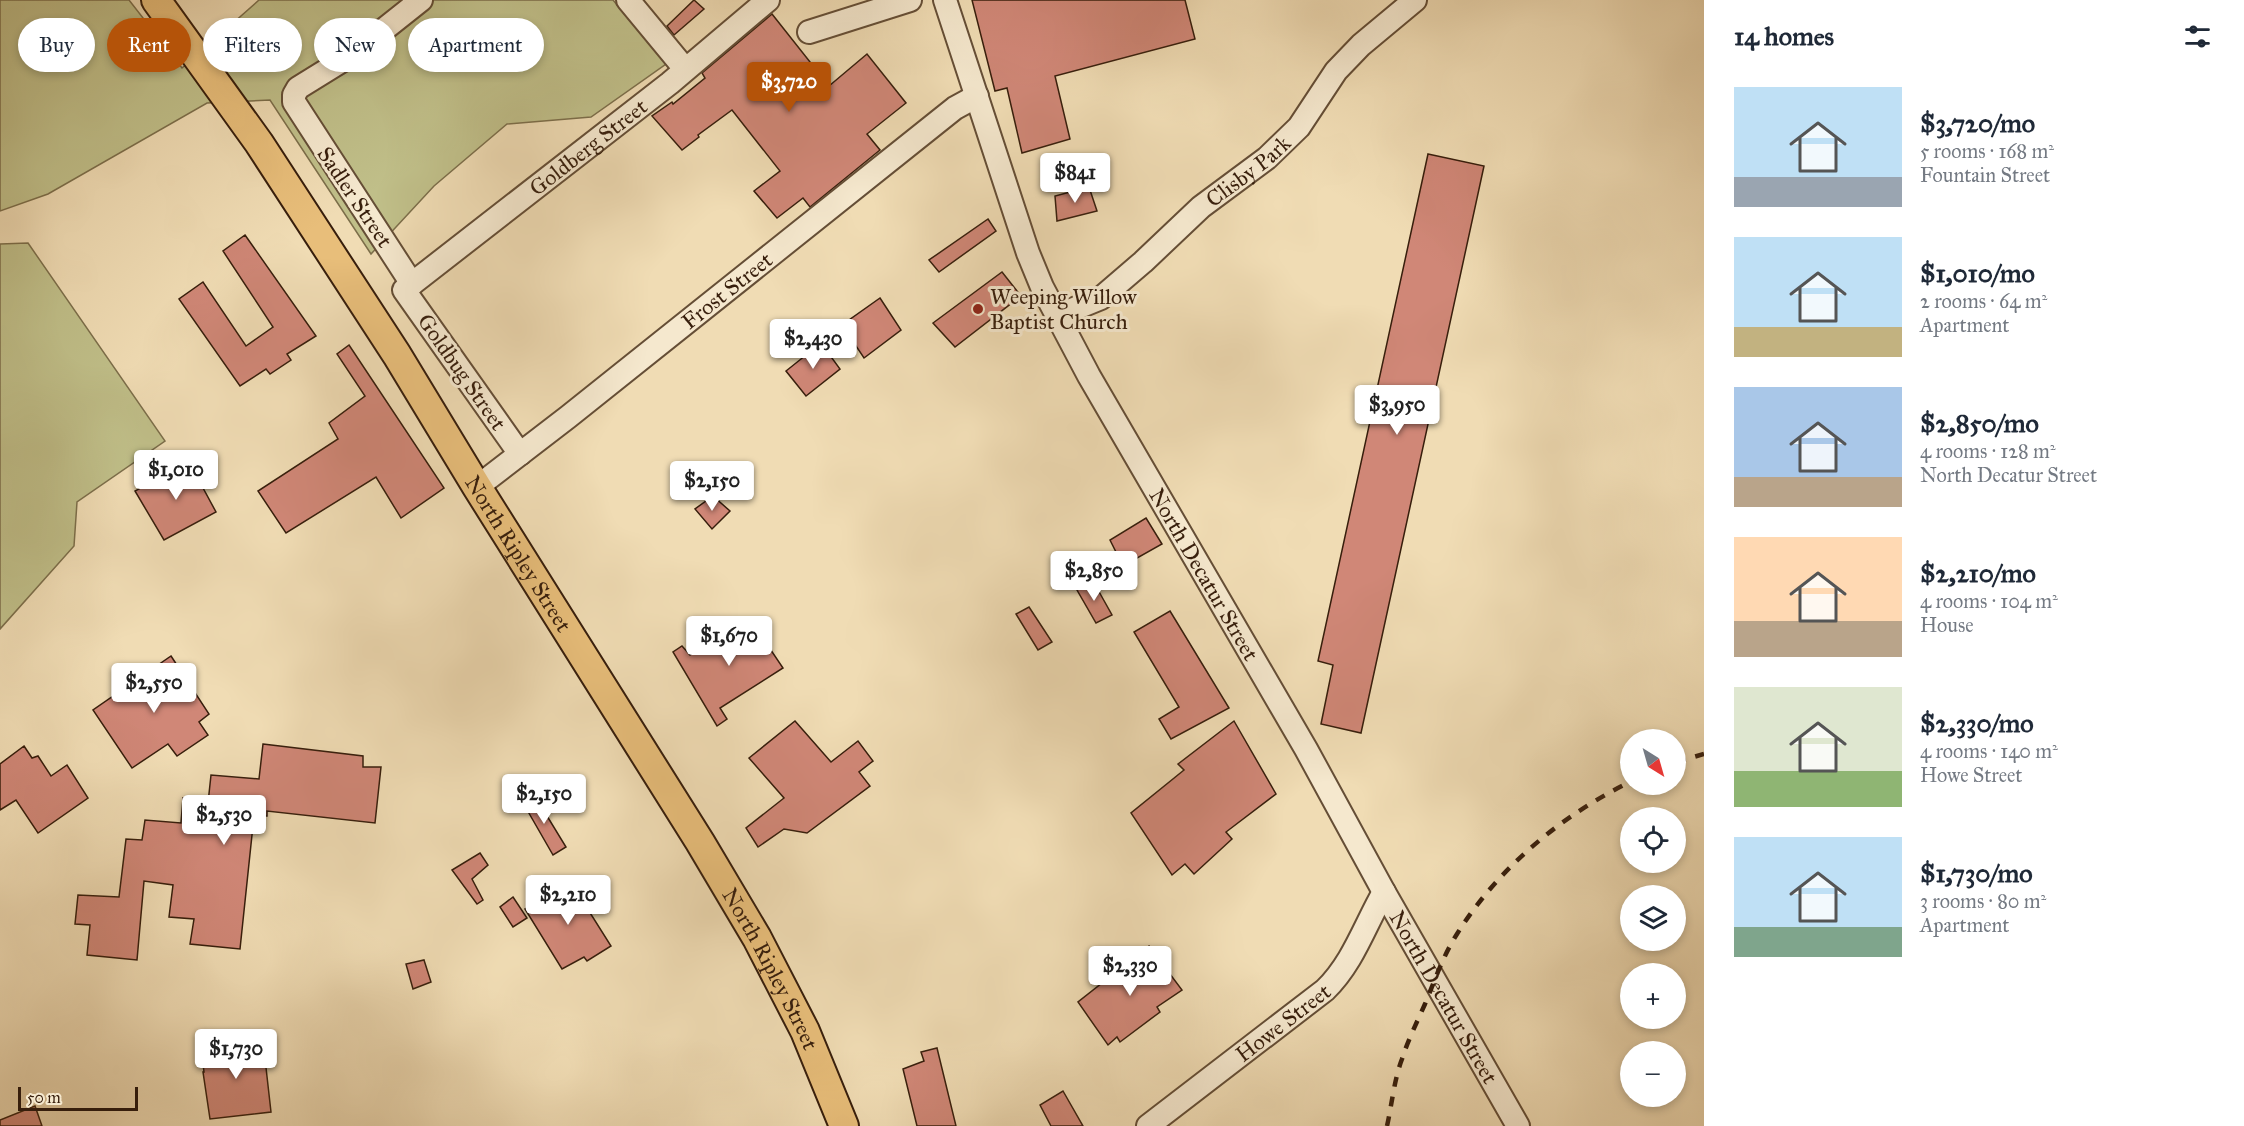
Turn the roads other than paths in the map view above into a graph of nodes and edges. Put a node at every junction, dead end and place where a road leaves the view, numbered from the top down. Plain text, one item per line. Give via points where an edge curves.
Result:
1 (156, 0) edge
2 (421, 0) edge
3 (628, 0) edge
4 (768, 0) edge
5 (910, 0) edge
6 (945, 0) edge
7 (1415, 0) edge
8 (809, 32) dead end
9 (685, 69) junction
10 (977, 96) junction
11 (408, 287) junction
12 (1057, 316) junction
13 (520, 454) junction
14 (477, 487) junction
15 (1384, 892) junction
16 (844, 1126) edge
17 (1148, 1126) edge
18 (1518, 1126) edge

1 - 14 main road, North Ripley Street via 259,143 397,355
2 - 11 street, Sadler Street via 353,54 298,88 294,95 297,110
3 - 9 street
4 - 9 street, Goldberg Street
5 - 8 street
6 - 10 street, North Decatur Street
7 - 12 street, Clisby Park via 1336,71 1299,127 1267,158 1202,207 1101,298
9 - 11 street, Goldberg Street
10 - 12 street, North Decatur Street via 1028,253
10 - 13 street, Frost Street via 955,108
11 - 13 street, Goldbug Street
12 - 15 street, North Decatur Street
13 - 14 street, Frost Street
14 - 16 main road, North Ripley Street via 757,938 805,1031
15 - 17 street, Howe Street via 1349,962 1325,990
15 - 18 street, North Decatur Street

